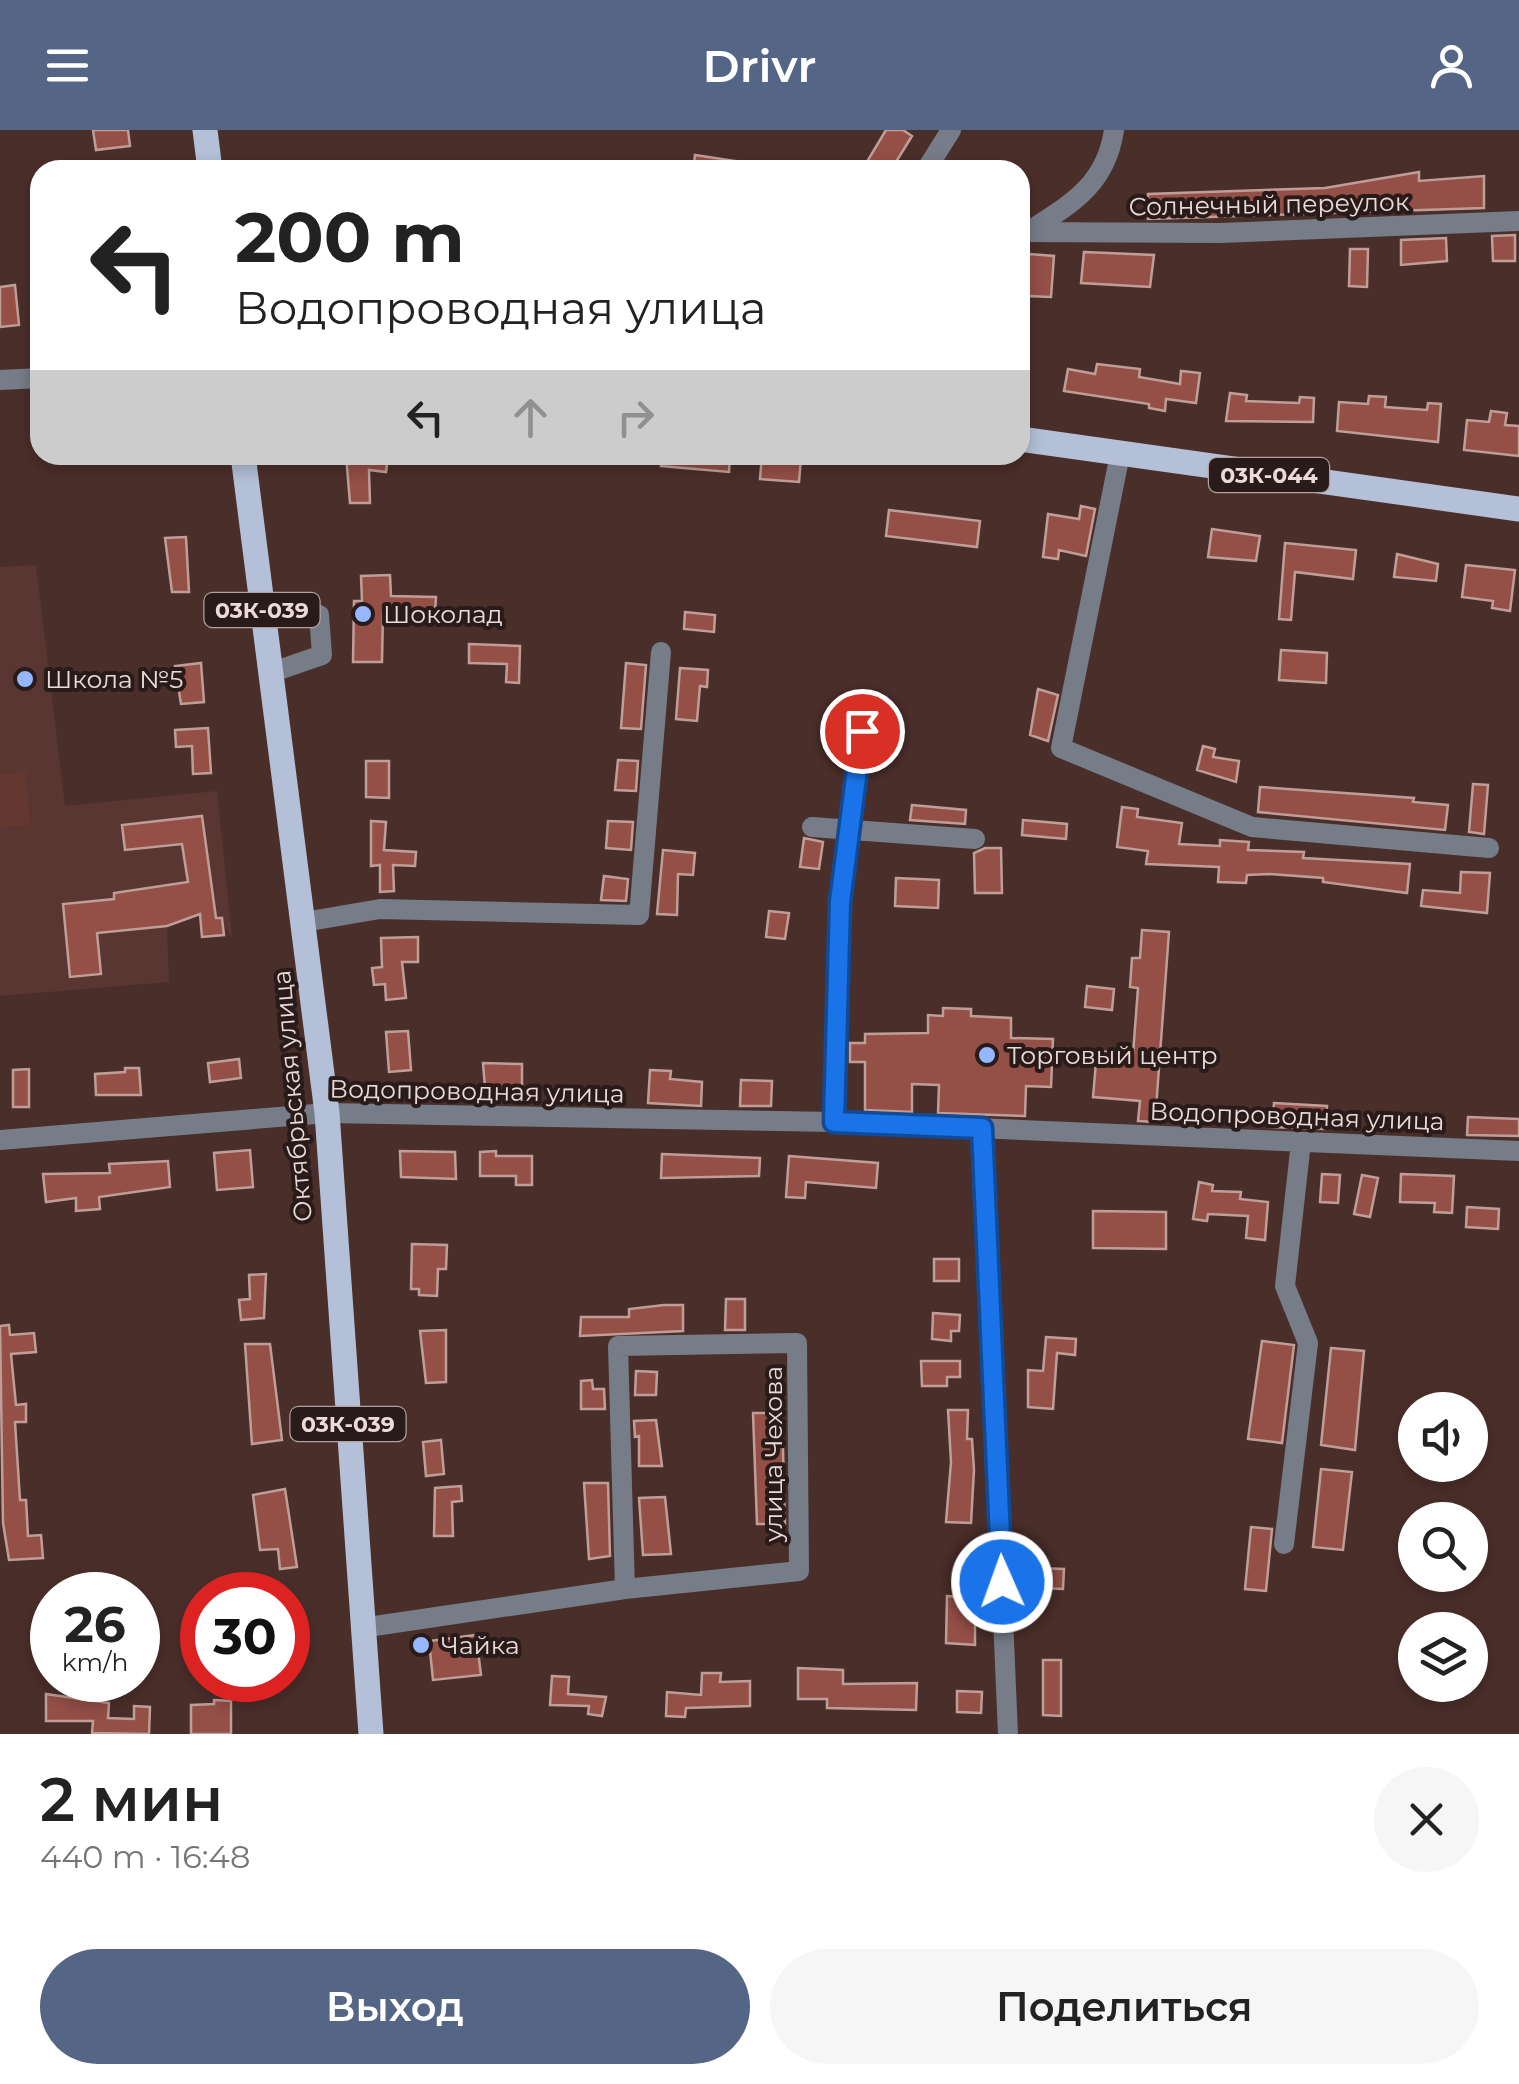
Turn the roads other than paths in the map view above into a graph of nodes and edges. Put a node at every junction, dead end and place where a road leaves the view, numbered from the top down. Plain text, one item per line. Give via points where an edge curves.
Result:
1 (205, 130) edge
2 (951, 130) edge
3 (1114, 130) edge
4 (209, 160) edge
5 (932, 160) edge
6 (1519, 221) edge
7 (1030, 228) edge
8 (1030, 232) edge
9 (30, 378) edge
10 (0, 380) edge
11 (1030, 440) edge
12 (1120, 454) junction
13 (243, 465) edge
14 (1519, 510) edge
15 (261, 602) junction
16 (661, 652) dead end
17 (270, 673) junction
18 (862, 731) dead end
19 (812, 827) dead end
20 (851, 832) junction
21 (974, 839) dead end
22 (1489, 848) dead end
23 (304, 922) junction
24 (327, 1114) junction
25 (834, 1122) junction
26 (982, 1128) junction
27 (0, 1140) edge
28 (1301, 1142) junction
29 (1519, 1151) edge
30 (1284, 1544) dead end
31 (626, 1590) junction
32 (362, 1628) junction
33 (370, 1734) edge
34 (1008, 1734) edge

1 - 4 main road
2 - 5 street
3 - 7 street via 1084,196
6 - 8 street, Солнечный переулок via 1220,234
9 - 10 street
11 - 12 main road, 03К-044
12 - 14 main road, 03К-044
12 - 22 street via 1060,748 1252,827
13 - 15 main road, Октябрьская улица / 03К-039
15 - 17 main road, Октябрьская улица / 03К-039
15 - 17 street via 319,614 322,656
16 - 23 street via 639,915 380,908
17 - 23 main road, Октябрьская улица / 03К-039
18 - 20 street
19 - 20 street
20 - 21 street
20 - 25 street via 840,902
23 - 24 main road, Октябрьская улица / 03К-039
24 - 25 street, Водопроводная улица
24 - 27 street, Водопроводная улица
24 - 32 main road, Октябрьская улица / 03К-039
25 - 26 street, Водопроводная улица
26 - 28 street, Водопроводная улица
26 - 34 street
28 - 29 street, Водопроводная улица
28 - 30 street via 1285,1286 1308,1343
31 - 31 street, улица Чехова via 618,1346 797,1344 799,1572
31 - 32 street, улица Чехова
32 - 33 main road, Октябрьская улица / 03К-039

